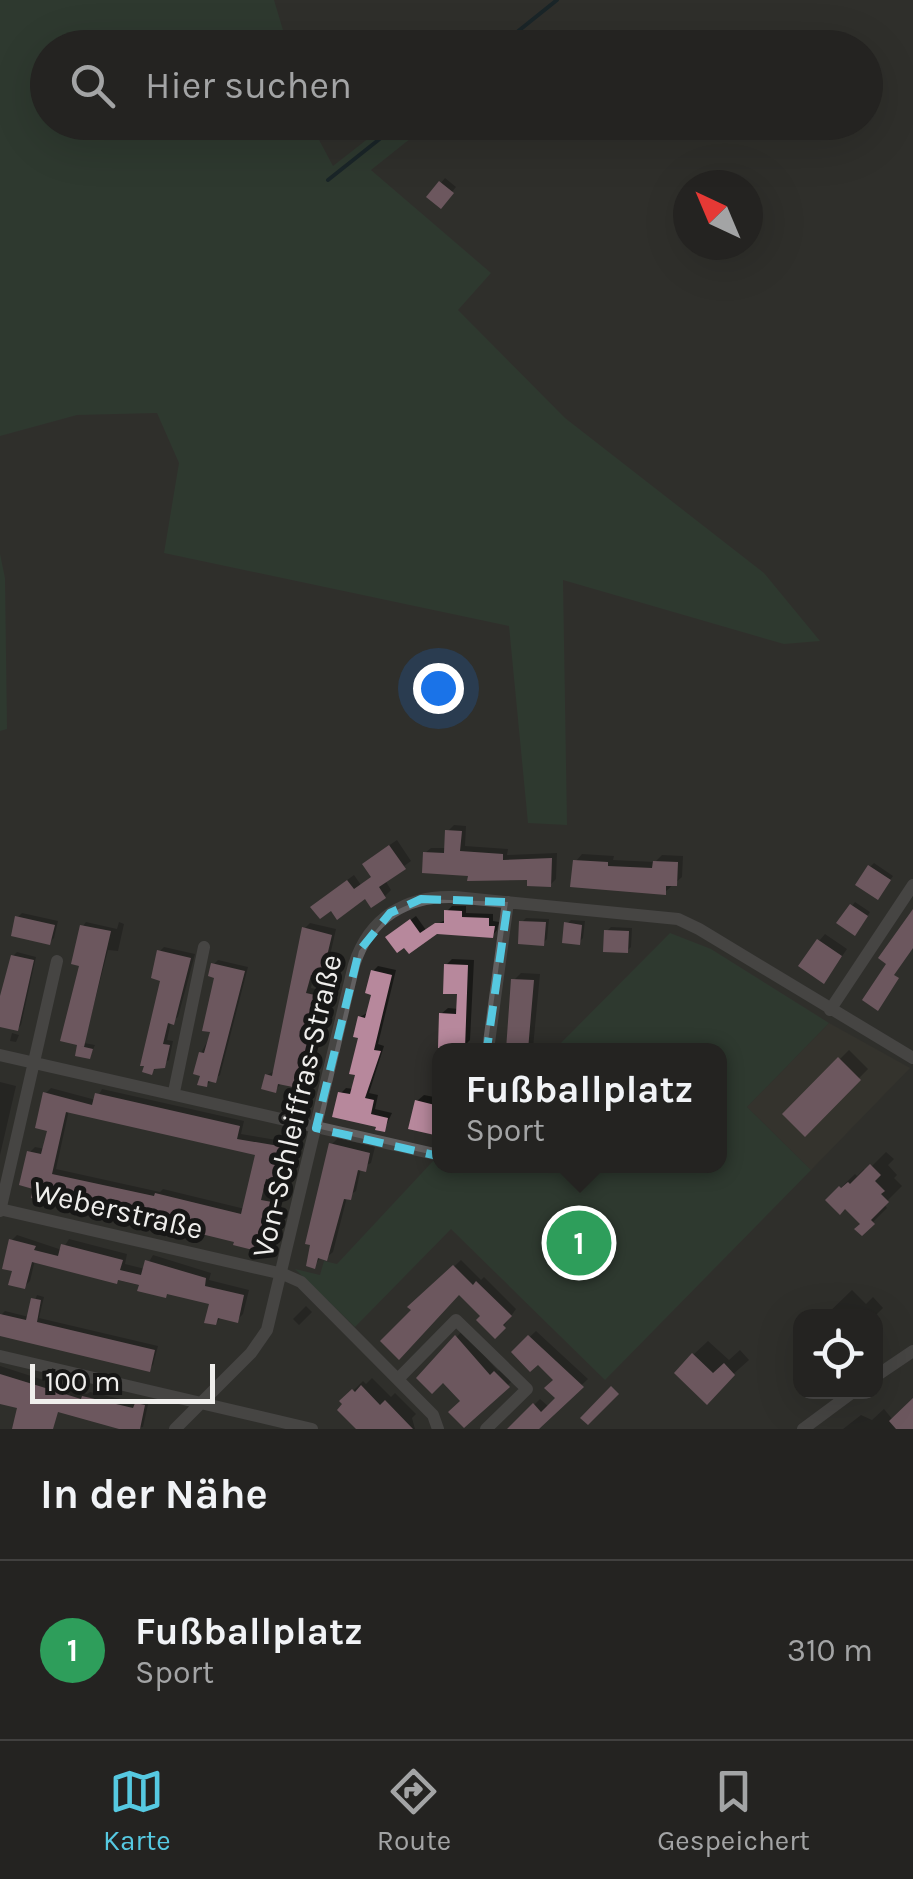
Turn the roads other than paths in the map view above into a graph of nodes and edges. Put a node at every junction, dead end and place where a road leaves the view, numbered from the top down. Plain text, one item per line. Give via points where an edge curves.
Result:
1 (913, 885) edge
2 (508, 902) junction
3 (204, 947) dead end
4 (57, 961) dead end
5 (830, 1010) junction
6 (489, 1043) edge
7 (0, 1055) edge
8 (913, 1058) edge
9 (36, 1064) junction
10 (174, 1092) junction
11 (316, 1128) junction
12 (432, 1153) edge
13 (0, 1210) edge
14 (283, 1274) junction
15 (913, 1351) edge
16 (0, 1356) edge
17 (883, 1371) edge
18 (398, 1380) junction
19 (844, 1399) edge
20 (201, 1404) junction
21 (175, 1429) edge
22 (312, 1429) edge
23 (438, 1429) edge
24 (486, 1429) edge
25 (803, 1429) edge

1 - 5 street
2 - 5 street, Von-Schleiffras-Straße via 678,919
2 - 6 street
2 - 11 street, Von-Schleiffras-Straße via 437,896 404,904 377,924 354,966
3 - 10 street
4 - 9 street
5 - 8 street, Von-Schleiffras-Straße
7 - 9 street
9 - 10 street
9 - 13 street
10 - 11 street
11 - 12 street
11 - 14 street, Von-Schleiffras-Straße
13 - 14 street, Weberstraße
14 - 18 street via 301,1282
14 - 20 street, Von-Schleiffras-Straße via 260,1342
15 - 17 street
16 - 20 street
18 - 23 street via 434,1415
18 - 24 street via 456,1320 527,1389
19 - 25 street
20 - 21 street, Von-Schleiffras-Straße
20 - 22 street

